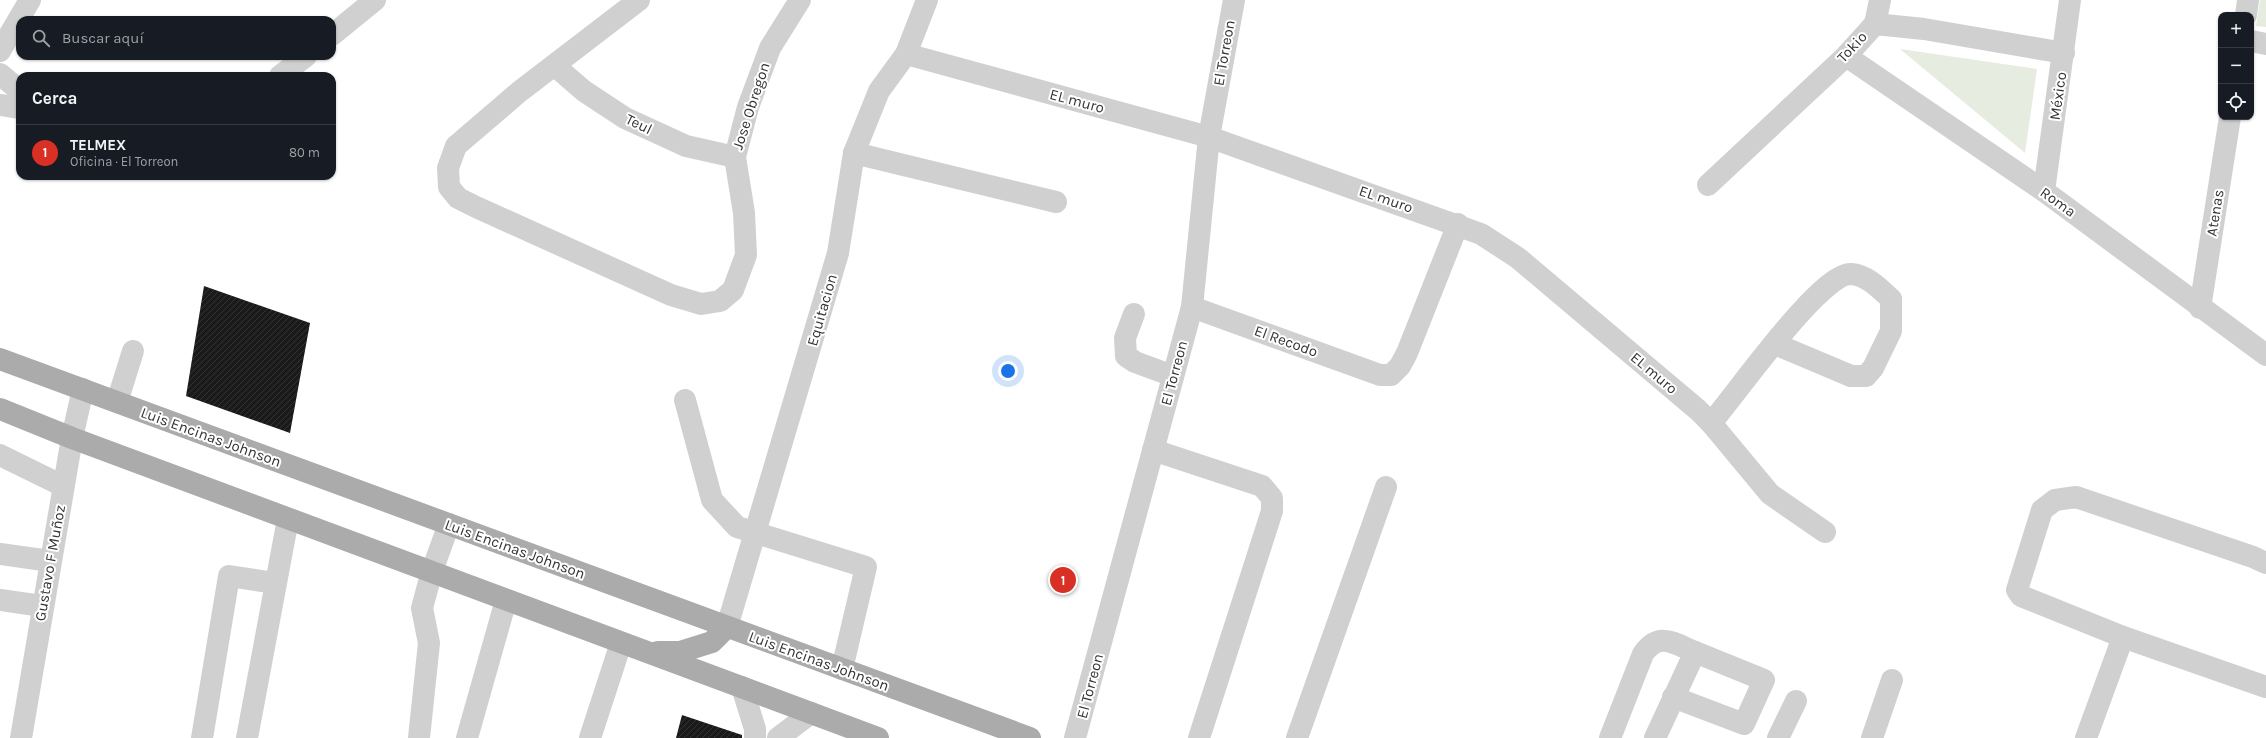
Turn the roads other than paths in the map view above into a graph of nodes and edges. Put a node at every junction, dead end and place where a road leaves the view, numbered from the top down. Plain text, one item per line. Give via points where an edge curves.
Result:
1 (30, 0) edge
2 (375, 0) edge
3 (639, 0) edge
4 (800, 0) edge
5 (927, 0) edge
6 (1234, 0) edge
7 (1880, 0) edge
8 (2070, 0) edge
9 (2248, 0) edge
10 (2246, 12) edge
11 (21, 16) edge
12 (16, 24) edge
13 (1875, 24) junction
14 (336, 32) edge
15 (2254, 42) edge
16 (2266, 44) edge
17 (0, 51) edge
18 (2064, 53) junction
19 (906, 54) junction
20 (1846, 56) junction
21 (301, 60) edge
22 (555, 66) junction
23 (285, 72) edge
24 (0, 74) edge
25 (16, 88) edge
26 (0, 105) edge
27 (16, 107) edge
28 (2230, 120) edge
29 (1209, 137) junction
30 (854, 153) junction
31 (735, 157) junction
32 (1708, 185) dead end
33 (2044, 191) junction
34 (1056, 202) dead end
35 (1458, 224) junction
36 (1192, 307) junction
37 (2200, 308) junction
38 (1134, 314) dead end
39 (1775, 344) junction
40 (133, 351) dead end
41 (2266, 356) edge
42 (0, 359) edge
43 (1174, 376) junction
44 (83, 389) junction
45 (685, 400) dead end
46 (117, 402) junction
47 (0, 409) edge
48 (1711, 423) junction
49 (72, 438) junction
50 (1153, 450) junction
51 (0, 455) edge
52 (63, 486) junction
53 (1386, 487) dead end
54 (288, 519) junction
55 (448, 524) junction
56 (1826, 532) dead end
57 (755, 534) junction
58 (0, 554) edge
59 (50, 561) junction
60 (2266, 563) edge
61 (432, 571) junction
62 (275, 583) junction
63 (0, 600) edge
64 (506, 600) junction
65 (42, 606) junction
66 (727, 627) junction
67 (2123, 637) junction
68 (621, 643) junction
69 (648, 652) junction
70 (1695, 652) junction
71 (842, 669) junction
72 (1892, 680) dead end
73 (742, 687) junction
74 (2266, 687) edge
75 (1673, 697) junction
76 (1796, 701) dead end
77 (811, 713) junction
78 (21, 738) edge
79 (202, 738) edge
80 (247, 738) edge
81 (419, 738) edge
82 (467, 738) edge
83 (590, 738) edge
84 (755, 738) edge
85 (778, 738) edge
86 (878, 738) edge
87 (1028, 738) edge
88 (1076, 738) edge
89 (1199, 738) edge
90 (1297, 738) edge
91 (1610, 738) edge
92 (1655, 738) edge
93 (1778, 738) edge
94 (1872, 738) edge
95 (2086, 738) edge

1 - 11 street
2 - 14 street
3 - 22 street
4 - 31 street, Jose Obregon via 770,48 748,107
5 - 19 street, Equitacion
6 - 29 street, El Torreon
7 - 13 street
8 - 18 street, México
9 - 10 street
12 - 17 street
13 - 18 street, Tokio via 1924,29
13 - 20 street, Tokio
15 - 16 street
18 - 33 street, México
19 - 29 street, EL muro
19 - 30 street, Equitacion via 879,91
20 - 32 street, Tokio
20 - 33 street, Roma
21 - 23 street
22 - 31 street, Teul via 584,91 626,118 686,146
22 - 31 street, Jose Obregon via 519,92 456,146 448,168 449,187 458,198 671,295 701,304 720,301 733,290 746,255 744,213
24 - 25 street
26 - 27 street
28 - 37 street, Atenas
29 - 35 street, EL muro
29 - 36 street, El Torreon
30 - 34 street
30 - 57 street, Equitacion via 838,253
33 - 37 street, Roma
35 - 36 street, El Recodo via 1400,366 1391,375 1380,375
35 - 48 street, EL muro via 1481,234 1518,258
36 - 43 street, El Torreon
37 - 41 street, Roma
38 - 43 street via 1125,338 1126,356 1135,362
39 - 39 street via 1796,314 1836,278 1850,274 1868,279 1891,299 1891,331 1873,368 1866,376 1851,376
39 - 48 street
40 - 46 street
42 - 44 main road, Luis Encinas Johnson
43 - 50 street, El Torreon
44 - 46 main road, Luis Encinas Johnson
44 - 49 street, Gustavo F Muñoz
45 - 57 street via 712,500 737,527
46 - 55 main road, Luis Encinas Johnson
47 - 49 main road
48 - 56 street, EL muro via 1770,494
49 - 52 street, Gustavo F Muñoz
49 - 54 main road
50 - 88 street, El Torreon
50 - 89 street via 1262,486 1272,498 1272,511
51 - 52 street
52 - 59 street, Gustavo F Muñoz
53 - 90 street
54 - 61 main road
54 - 62 street
55 - 61 street
55 - 66 main road, Luis Encinas Johnson
57 - 66 street, Equitacion
57 - 71 street via 866,568
58 - 59 street
59 - 65 street, Gustavo F Muñoz
60 - 67 street via 2076,497 2056,500 2042,510 2017,590 2021,596
61 - 64 main road
61 - 81 street via 422,608 429,643
62 - 79 street via 229,576
62 - 80 street
63 - 65 street
64 - 68 main road
64 - 82 street
65 - 78 street, Gustavo F Muñoz
66 - 69 main road via 712,642 680,652
66 - 71 main road, Luis Encinas Johnson
67 - 74 street
67 - 95 street
68 - 69 main road
68 - 83 street
69 - 73 main road
70 - 75 street
70 - 75 street via 1764,680 1744,724
70 - 91 street via 1667,640 1656,640 1650,644 1643,654
71 - 87 main road, Luis Encinas Johnson
72 - 94 street
73 - 77 main road
73 - 84 street via 755,728
75 - 92 street
76 - 93 street
77 - 85 street
77 - 86 main road

